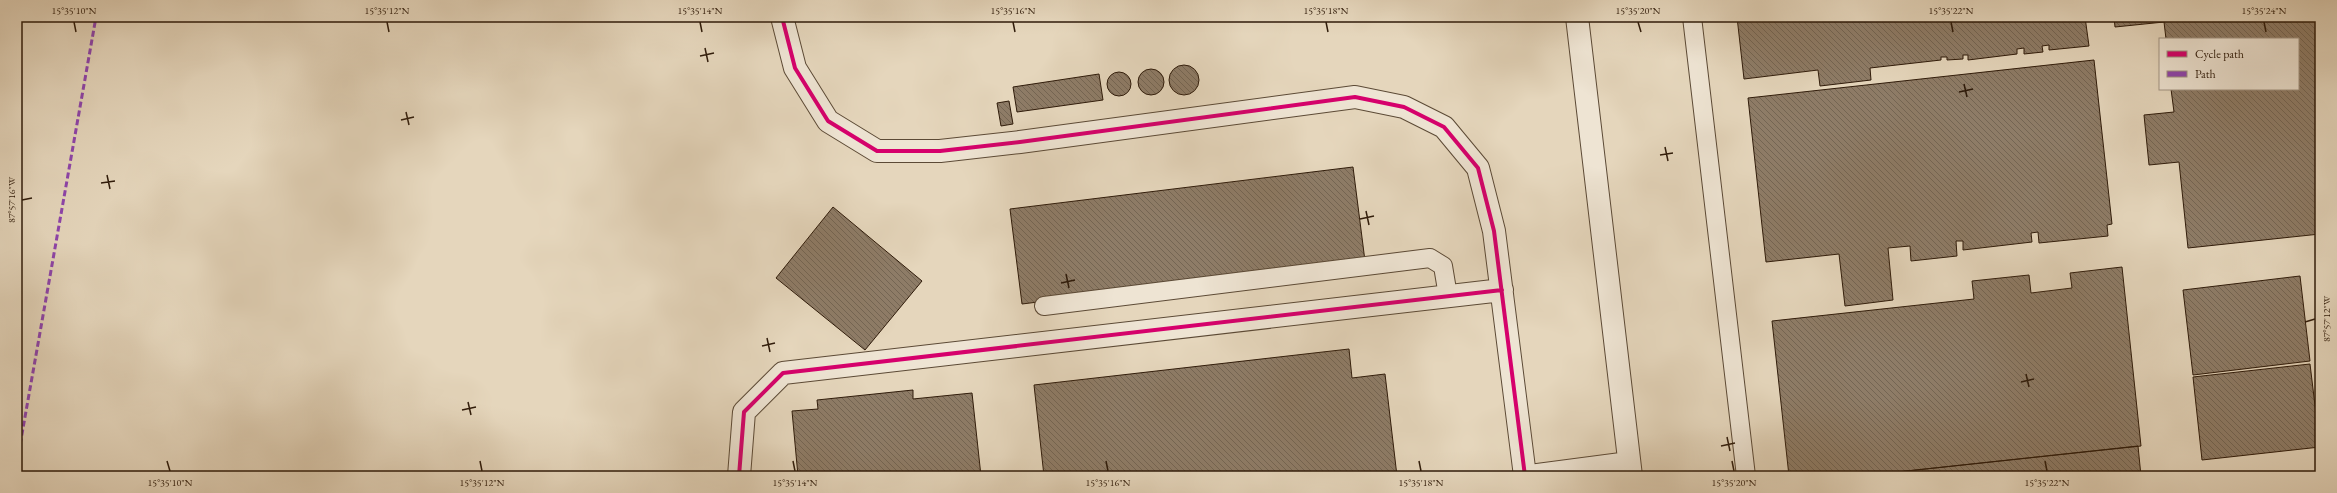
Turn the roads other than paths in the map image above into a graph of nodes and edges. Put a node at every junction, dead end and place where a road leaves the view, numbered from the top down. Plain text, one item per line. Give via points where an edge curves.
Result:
1 (782, 17) edge
2 (1577, 17) edge
3 (1692, 17) edge
4 (1502, 290) junction
5 (1448, 296) junction
6 (1044, 306) dead end
7 (1630, 469) edge
8 (739, 476) edge
9 (1525, 476) edge
10 (1530, 476) edge
11 (1746, 476) edge

1 - 4 street via 794,68 828,121 877,151 940,151 1020,142 1355,97 1404,107 1444,127 1478,168 1494,231
2 - 7 street
3 - 11 lane
4 - 5 street
4 - 9 street
5 - 6 lane via 1443,266 1430,258
5 - 8 street via 783,373 744,412
7 - 10 street

